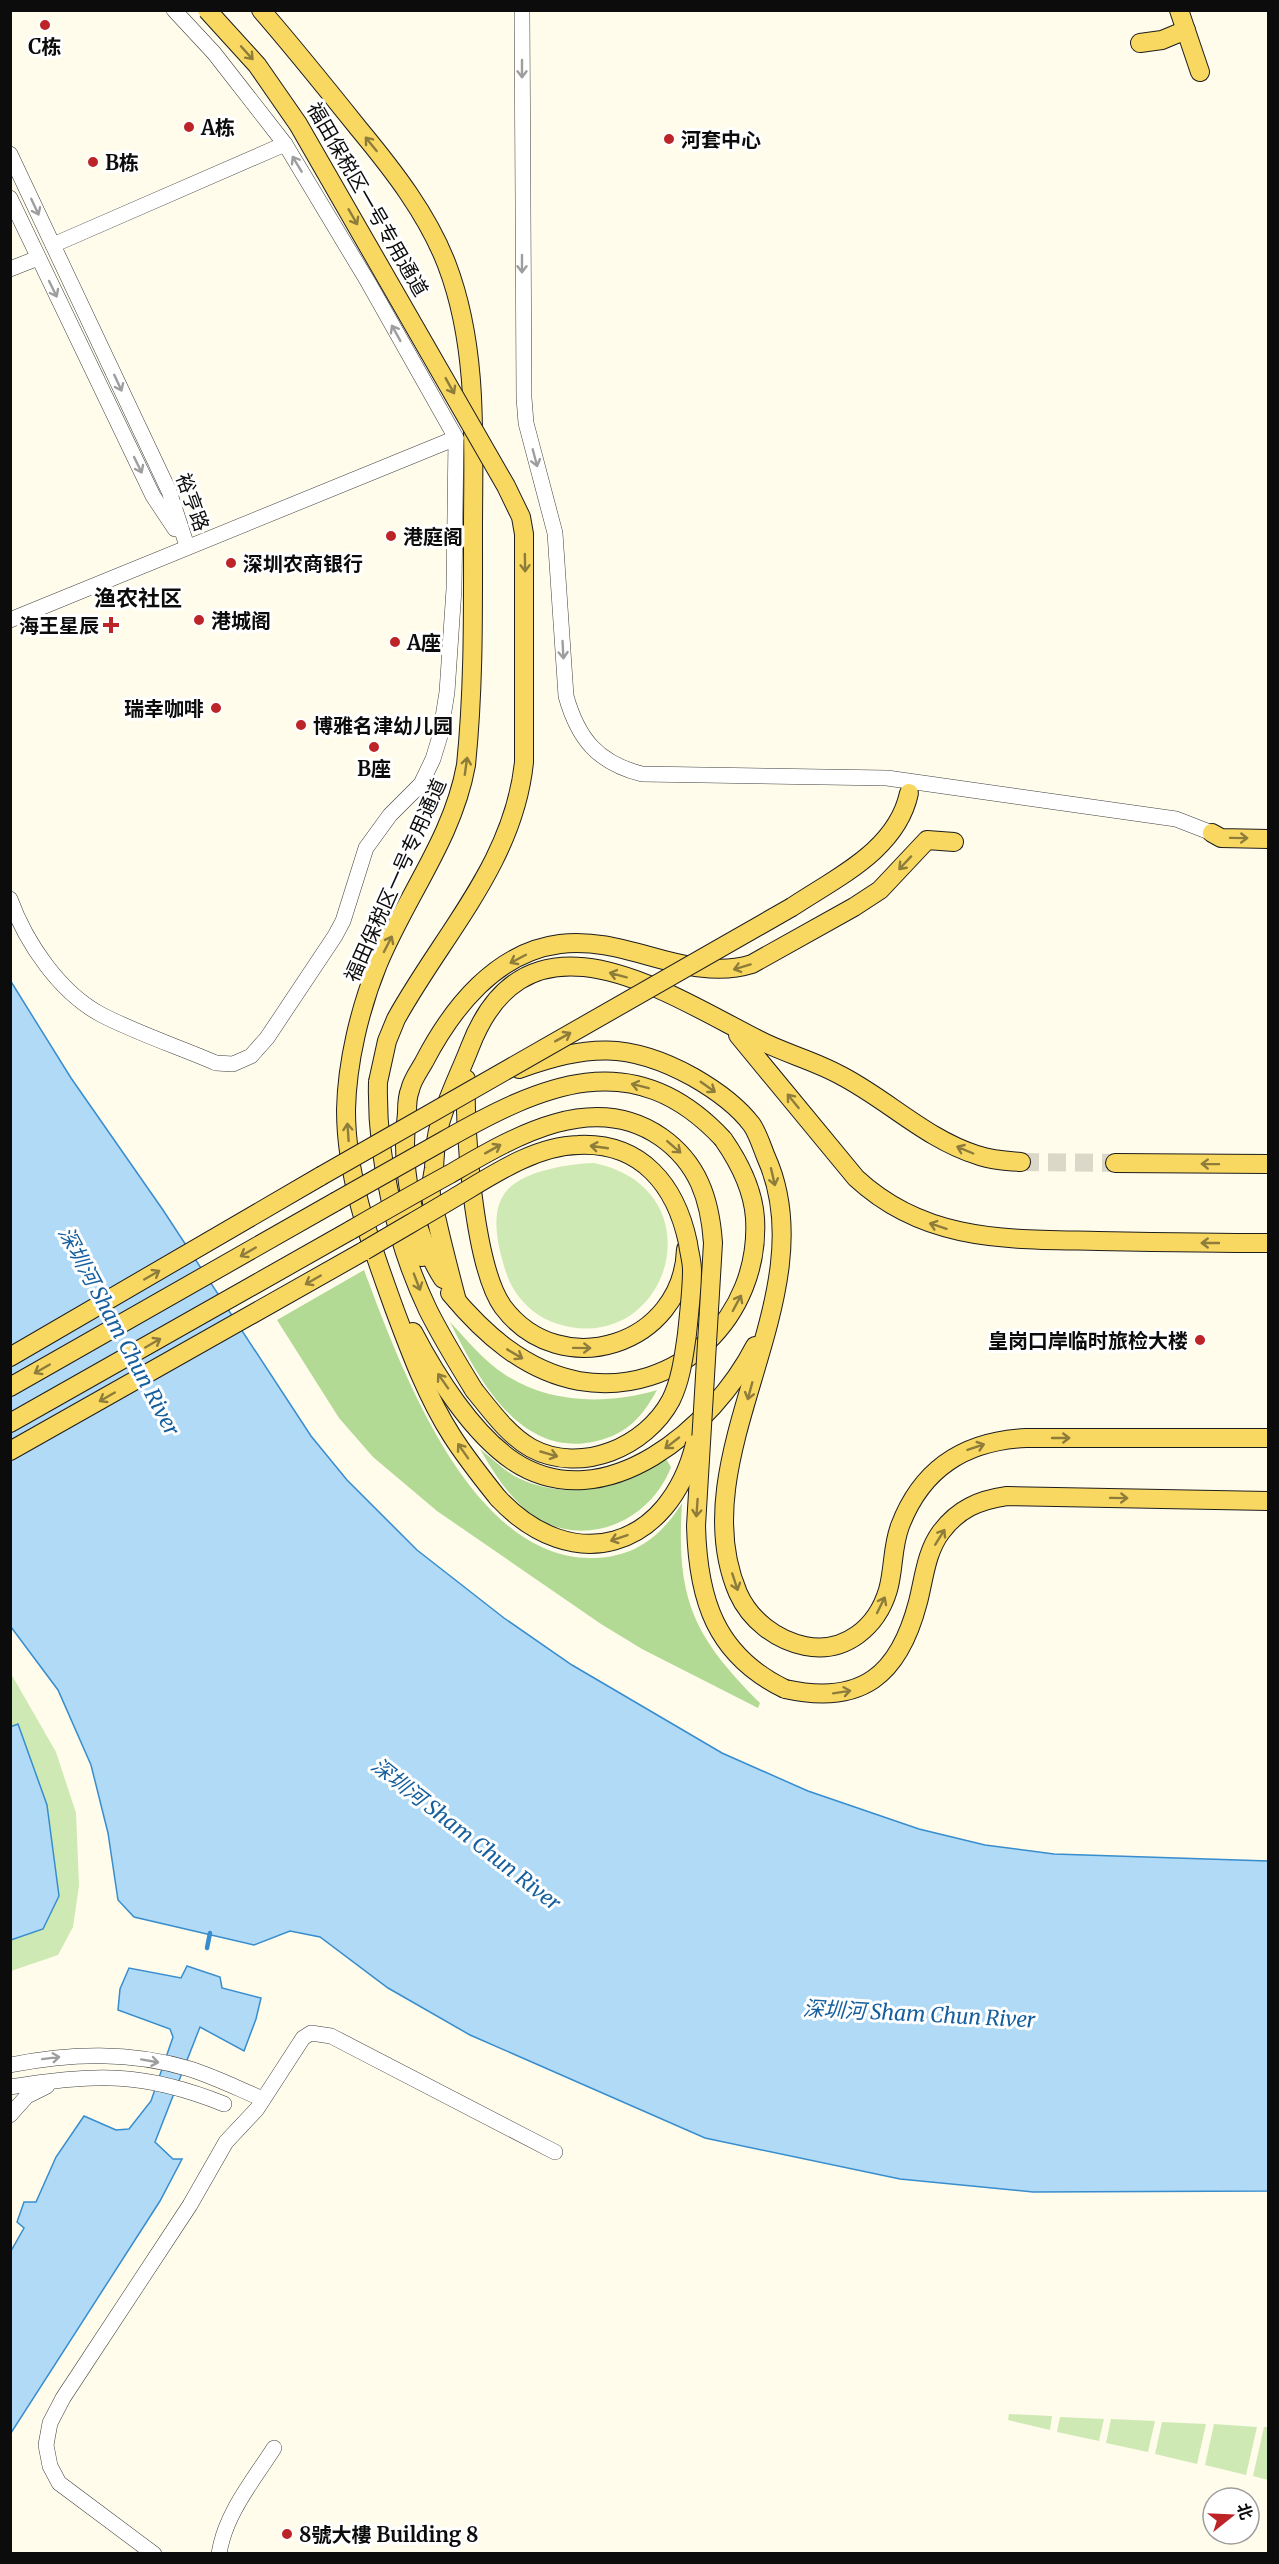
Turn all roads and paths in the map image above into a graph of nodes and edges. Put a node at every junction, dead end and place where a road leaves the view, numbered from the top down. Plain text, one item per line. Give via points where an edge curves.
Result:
1 (174, 10) edge
2 (207, 10) edge
3 (261, 10) edge
4 (522, 10) edge
5 (1179, 10) edge
6 (1186, 30) junction
7 (1140, 43) dead end
8 (214, 53) junction
9 (1200, 72) dead end
10 (285, 144) junction
11 (10, 154) edge
12 (10, 198) edge
13 (53, 245) junction
14 (38, 258) junction
15 (10, 269) edge
16 (456, 438) junction
17 (187, 546) junction
18 (10, 620) edge
19 (909, 794) dead end
20 (1212, 833) joint
21 (1269, 839) edge
22 (954, 842) dead end
23 (10, 899) edge
24 (724, 1021) junction
25 (476, 1031) junction
26 (475, 1086) junction
27 (1022, 1162) tunnel mouth
28 (1115, 1163) tunnel mouth
29 (1269, 1164) edge
30 (392, 1204) junction
31 (684, 1223) junction
32 (782, 1231) junction
33 (1269, 1244) edge
34 (379, 1266) junction
35 (457, 1301) junction
36 (10, 1357) edge
37 (10, 1387) edge
38 (704, 1408) junction
39 (10, 1424) edge
40 (1269, 1438) edge
41 (10, 1451) edge
42 (1269, 1501) edge
43 (10, 2065) edge
44 (57, 2080) junction
45 (10, 2087) edge
46 (263, 2099) junction
47 (224, 2104) dead end
48 (10, 2115) edge
49 (555, 2152) dead end
50 (274, 2448) dead end
51 (154, 2553) edge
52 (219, 2553) edge

1 - 8 street
2 - 8 street via 205,30
2 -> 30 main road, 福田保税区一号专用通道, bridge via 257,64 298,124 506,486 524,534 524,762 518,799 496,859 396,1019 387,1041 378,1082 379,1126
34 -> 3 main road, 福田保税区一号专用通道 via 352,1172 348,1083 363,1009 378,963 435,853 463,784 469,732 472,604 469,350 447,264 429,226 382,158
4 -> 20 street via 526,423 555,533 566,696 573,720 586,741 604,759 642,774 886,778 1176,819
5 - 6 main road
6 - 7 main road via 1162,40
6 - 9 main road
8 - 10 street
10 - 13 street
16 -> 10 street
11 -> 13 street, 裕亨路
12 - 14 street, 裕亨路
13 -> 17 street, 裕亨路 via 169,491
14 - 15 street
14 -> 17 street, 裕亨路 via 153,496
16 - 17 street
16 - 23 street via 454,589 447,692 433,759 421,784 390,815 366,848 335,936 251,1056 233,1064 216,1063 101,1014 69,991 35,950
17 - 18 street
26 -> 19 main road, bridge via 792,907 873,854 903,818
20 -> 21 main road via 1221,838
22 -> 35 main road via 927,840 880,890 752,964 734,969 702,969 626,950 573,943 547,946 520,957 483,982 462,1002 430,1050 410,1090 405,1122 405,1164 414,1212 437,1270
24 -> 25 main road via 631,978 568,965 512,984 486,1012
27 -> 24 main road via 997,1160 959,1149 840,1074 759,1041
33 -> 24 main road via 1008,1239 963,1233 927,1222 880,1198 856,1178
25 -> 31 main road, bridge via 465,1105 480,1240 491,1286 517,1322 552,1343 573,1348 596,1348 634,1336 663,1312 674,1296 682,1276
25 - 35 main road via 439,1128 431,1195
26 -> 32 main road, bridge via 574,1052 597,1049 651,1057 704,1083 752,1126 771,1168
36 -> 26 main road, bridge
29 -> 28 main road
30 -> 31 main road, bridge via 428,1309 474,1390 515,1437 549,1455 569,1459 606,1454 637,1438 659,1418 672,1399 688,1324 692,1268
30 - 35 main road via 419,1253
31 -> 41 main road, bridge via 667,1187 637,1159 600,1146 556,1149 512,1166
32 -> 34 main road via 768,1312 756,1345 733,1382 688,1429 645,1462 586,1479 549,1477 529,1469 514,1462 481,1432 439,1377
32 -> 40 main road via 780,1272 730,1467 725,1536 733,1577 746,1606 759,1622 787,1640 832,1647 850,1641 867,1626 885,1597 898,1530 910,1505 934,1472 969,1449 1026,1438
38 -> 34 main road, 福田保税区一号专用通道, bridge via 694,1449 676,1490 656,1516 627,1536 593,1544 555,1539 522,1521 498,1498 452,1436 417,1367
35 -> 37 main road, bridge via 487,1334 508,1350 552,1373 603,1383 630,1381 681,1362 720,1330 748,1278 755,1216 736,1158 704,1118 660,1091 615,1081 564,1086 507,1106
39 -> 38 main road, bridge via 495,1148 546,1125 586,1117 621,1120 647,1129 673,1145 698,1177 711,1219 713,1265
38 -> 42 main road, bridge via 696,1557 708,1609 733,1652 785,1689 806,1694 850,1691 866,1684 896,1658 905,1643 940,1534 966,1508 982,1500 1007,1496
43 -> 46 street via 92,2054 169,2064
44 - 45 street
44 - 47 street via 126,2077 186,2089
44 - 48 street via 27,2096
46 - 49 street via 303,2038 311,2033 331,2036
46 - 51 street via 226,2142 50,2423 47,2457 59,2483
50 - 52 street via 229,2519

